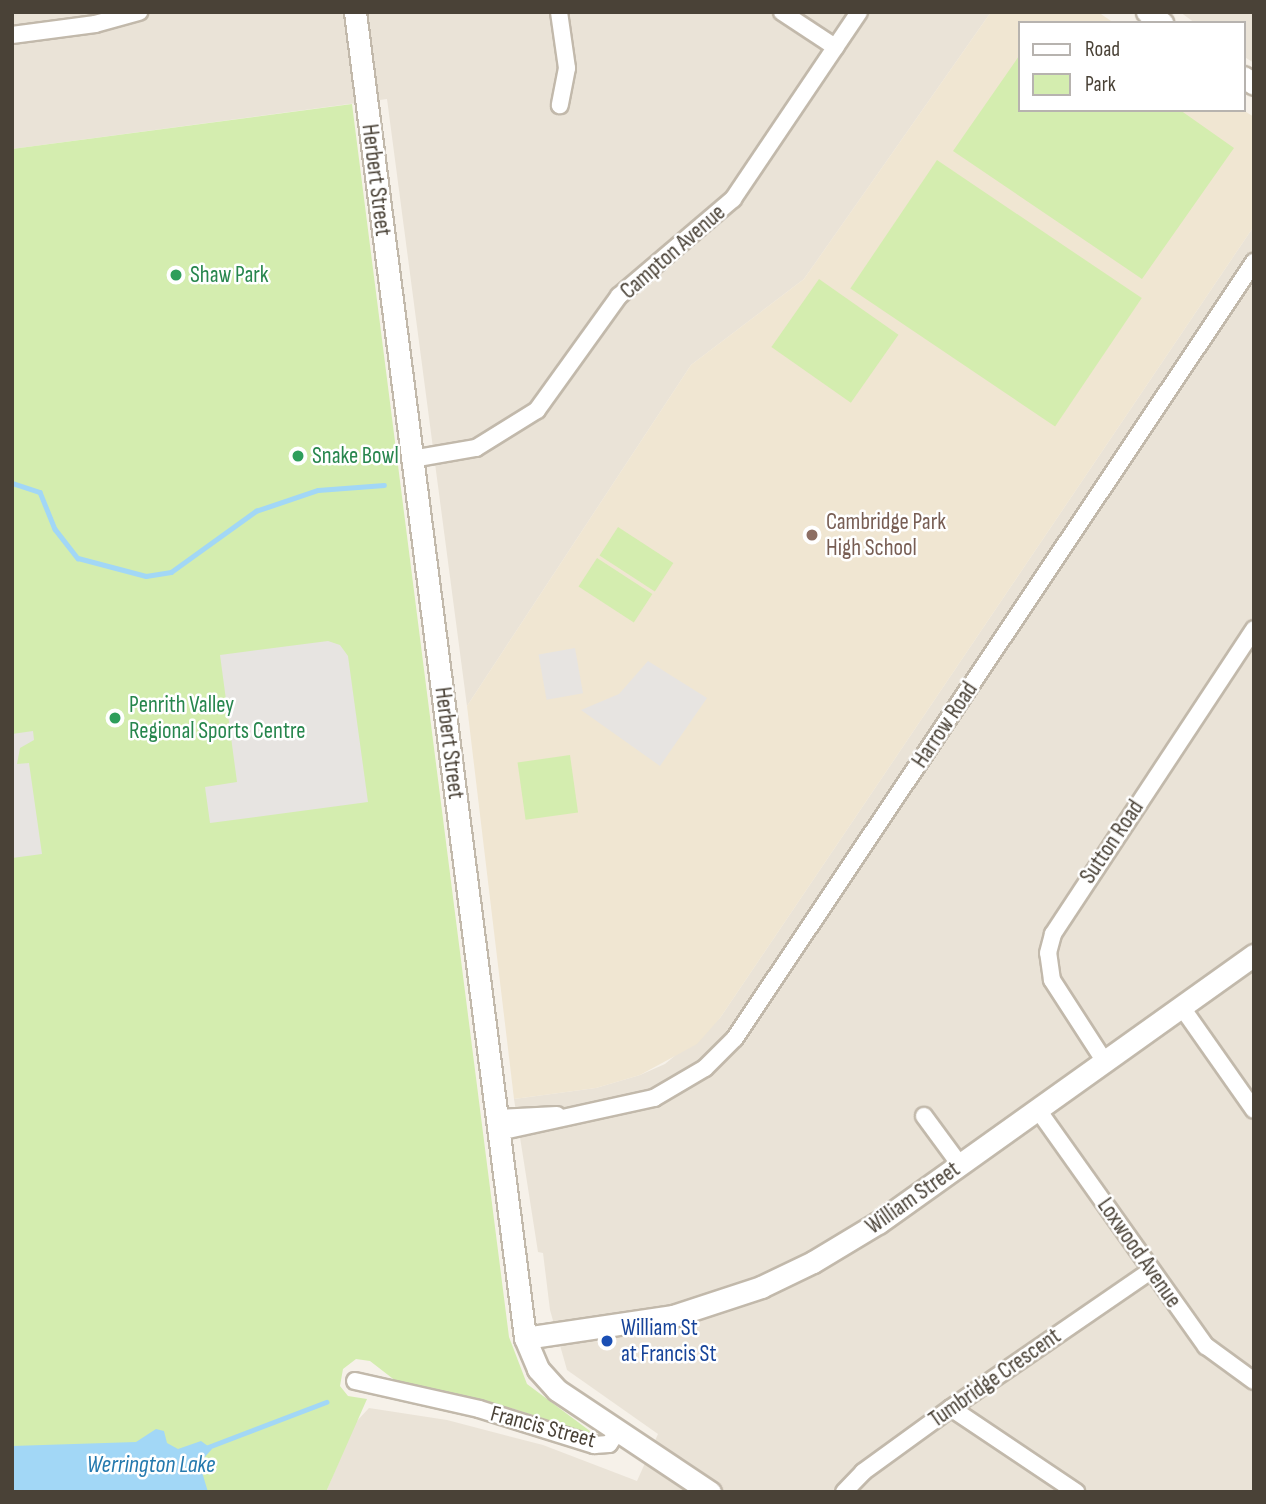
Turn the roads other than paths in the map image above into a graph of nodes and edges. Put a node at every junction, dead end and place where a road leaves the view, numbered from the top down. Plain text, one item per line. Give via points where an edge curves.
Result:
1 (139, 12) edge
2 (355, 12) edge
3 (559, 12) edge
4 (782, 12) edge
5 (859, 12) edge
6 (113, 16) edge
7 (12, 35) edge
8 (835, 47) junction
9 (560, 105) dead end
10 (1254, 262) edge
11 (412, 459) junction
12 (1254, 629) edge
13 (1254, 955) edge
14 (1183, 1009) junction
15 (1105, 1062) junction
16 (1038, 1110) junction
17 (1254, 1110) edge
18 (924, 1116) dead end
19 (499, 1125) junction
20 (960, 1165) junction
21 (1150, 1271) junction
22 (525, 1338) junction
23 (355, 1381) dead end
24 (1254, 1381) edge
25 (951, 1408) junction
26 (618, 1431) junction
27 (710, 1492) edge
28 (844, 1492) edge
29 (1076, 1492) edge

1 - 6 street
2 - 11 street, Herbert Street
3 - 9 street via 567,68
4 - 8 street
5 - 8 street, Campton Avenue
6 - 7 street
8 - 11 street, Campton Avenue via 733,199 619,296 537,410 476,448
10 - 19 street, Harrow Road via 735,1038 705,1068 668,1092 629,1106
11 - 19 street, Herbert Street
12 - 15 street, Sutton Road via 1053,934 1048,953 1052,981
13 - 14 street, William Street
14 - 15 street, William Street
14 - 17 street
15 - 16 street, William Street
16 - 20 street, William Street
16 - 21 street, Loxwood Avenue
18 - 20 street
19 - 22 street, Herbert Street
20 - 22 street, William Street via 846,1243 761,1287 673,1316
21 - 24 street, Loxwood Avenue via 1206,1346
21 - 25 street, Tumbridge Crescent
22 - 26 street, Herbert Street via 534,1363 550,1383
23 - 26 street, Francis Street via 479,1409 594,1445 609,1444
25 - 28 street, Tumbridge Crescent via 863,1472
25 - 29 street
26 - 27 street, Francis Street

